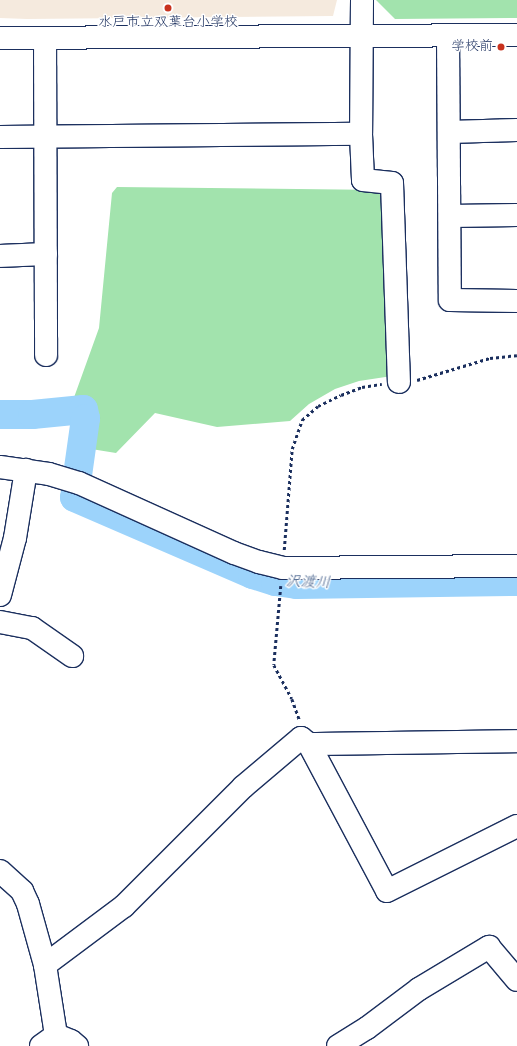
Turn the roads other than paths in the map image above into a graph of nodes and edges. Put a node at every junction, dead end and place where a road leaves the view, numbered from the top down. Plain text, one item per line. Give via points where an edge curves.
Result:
1 (362, 0) edge
2 (517, 35) edge
3 (448, 36) junction
4 (362, 37) junction
5 (0, 38) edge
6 (45, 38) junction
7 (517, 130) edge
8 (449, 132) junction
9 (361, 134) junction
10 (0, 137) edge
11 (46, 137) junction
12 (517, 215) edge
13 (450, 216) junction
14 (46, 254) junction
15 (0, 256) edge
16 (517, 300) edge
17 (46, 355) dead end
18 (399, 382) road end
19 (0, 467) edge
20 (26, 470) junction
21 (517, 566) edge
22 (0, 595) edge
23 (0, 622) edge
24 (72, 656) dead end
25 (305, 741) junction
26 (517, 741) edge
27 (517, 826) edge
28 (0, 871) edge
29 (45, 965) junction
30 (517, 980) edge
31 (48, 1041) edge
32 (77, 1046) edge
33 (338, 1046) edge

1 - 4 street
2 - 3 street
3 - 4 street
3 - 8 street
4 - 6 street
4 - 9 street
5 - 6 street
6 - 11 street
7 - 8 street
8 - 13 street
9 - 11 street
9 - 18 street via 363,180 392,183
10 - 11 street
11 - 14 street
12 - 13 street
13 - 16 street via 450,300
14 - 15 street
14 - 17 street
19 - 20 street
20 - 21 street via 79,483 234,553 260,562 282,577
20 - 22 street via 15,538
23 - 24 street via 32,628
25 - 26 street
25 - 27 street via 387,892
25 - 29 street via 238,792 124,906
28 - 29 street via 22,891
29 - 31 street
30 - 33 street via 489,947 419,989
31 - 32 street via 71,1041

